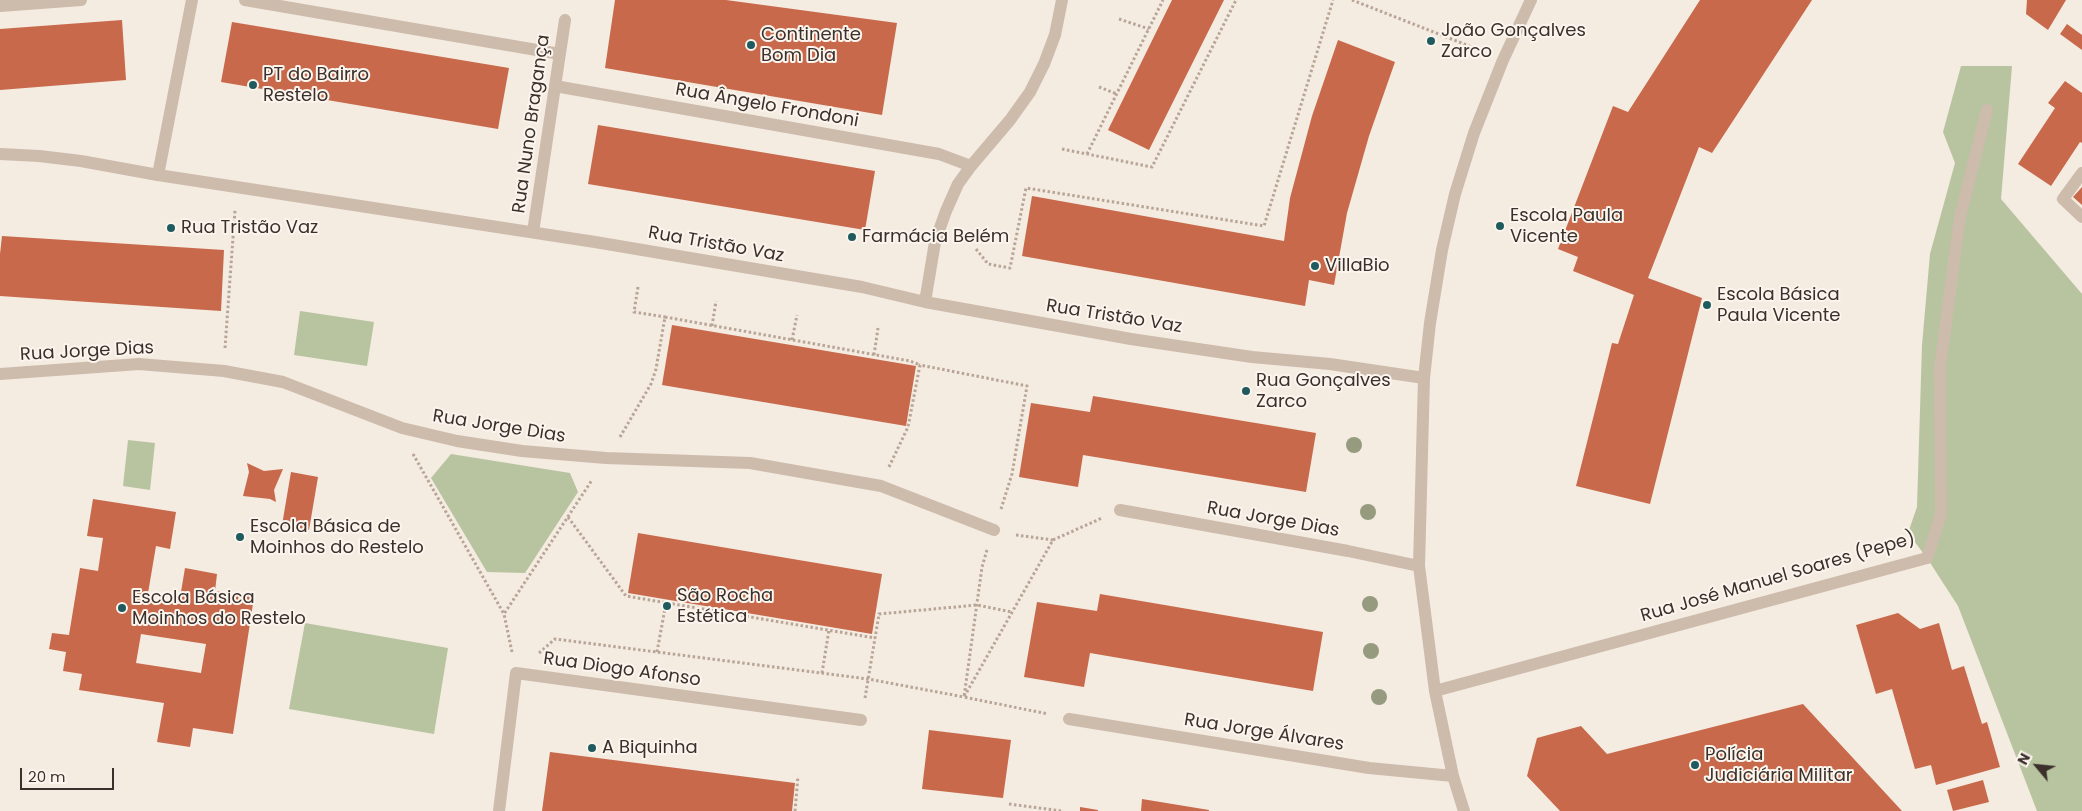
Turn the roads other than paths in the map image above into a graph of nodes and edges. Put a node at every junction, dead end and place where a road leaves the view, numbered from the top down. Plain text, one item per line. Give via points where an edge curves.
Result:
1 (81, 0) edge
2 (192, 0) edge
3 (245, 0) edge
4 (1062, 0) edge
5 (1531, 0) edge
6 (0, 6) edge
7 (565, 20) dead end
8 (560, 54) junction
9 (555, 86) junction
10 (1987, 110) dead end
11 (0, 154) edge
12 (971, 166) junction
13 (2082, 173) edge
14 (158, 175) junction
15 (2082, 217) edge
16 (534, 232) junction
17 (925, 302) junction
18 (0, 374) edge
19 (1424, 378) junction
20 (1120, 510) road end
21 (994, 530) road end
22 (1419, 566) junction
23 (1435, 691) junction
24 (1069, 719) road end
25 (861, 720) road end
26 (1453, 776) junction
27 (498, 811) edge
28 (1464, 811) edge

1 - 6 street
2 - 14 street
3 - 8 street
4 - 12 street via 1053,42 1030,92
5 - 19 street via 1474,133 1450,214 1430,323
7 - 8 street, Rua Nuno Bragança
8 - 9 street, Rua Nuno Bragança
9 - 12 street, Rua Ângelo Frondoni via 939,154
9 - 16 street, Rua Nuno Bragança
10 - 23 street, Rua José Manuel Soares (Pepe) via 1960,217 1940,367 1941,515 1927,558
11 - 14 street, Rua Tristão Vaz via 39,156
12 - 17 street via 958,184 935,242
13 - 15 street via 2063,198
14 - 16 street, Rua Tristão Vaz
16 - 17 street, Rua Tristão Vaz via 862,287
17 - 19 street, Rua Tristão Vaz via 1131,339
18 - 21 street, Rua Jorge Dias via 139,364 224,370 283,382 402,428 457,441 513,450 606,458 750,463 881,486
19 - 22 street
20 - 22 street, Rua Jorge Dias
22 - 23 street
23 - 26 street
24 - 26 street, Rua Jorge Álvares via 1369,768
25 - 27 street, Rua Diogo Afonso via 516,673
26 - 28 street

